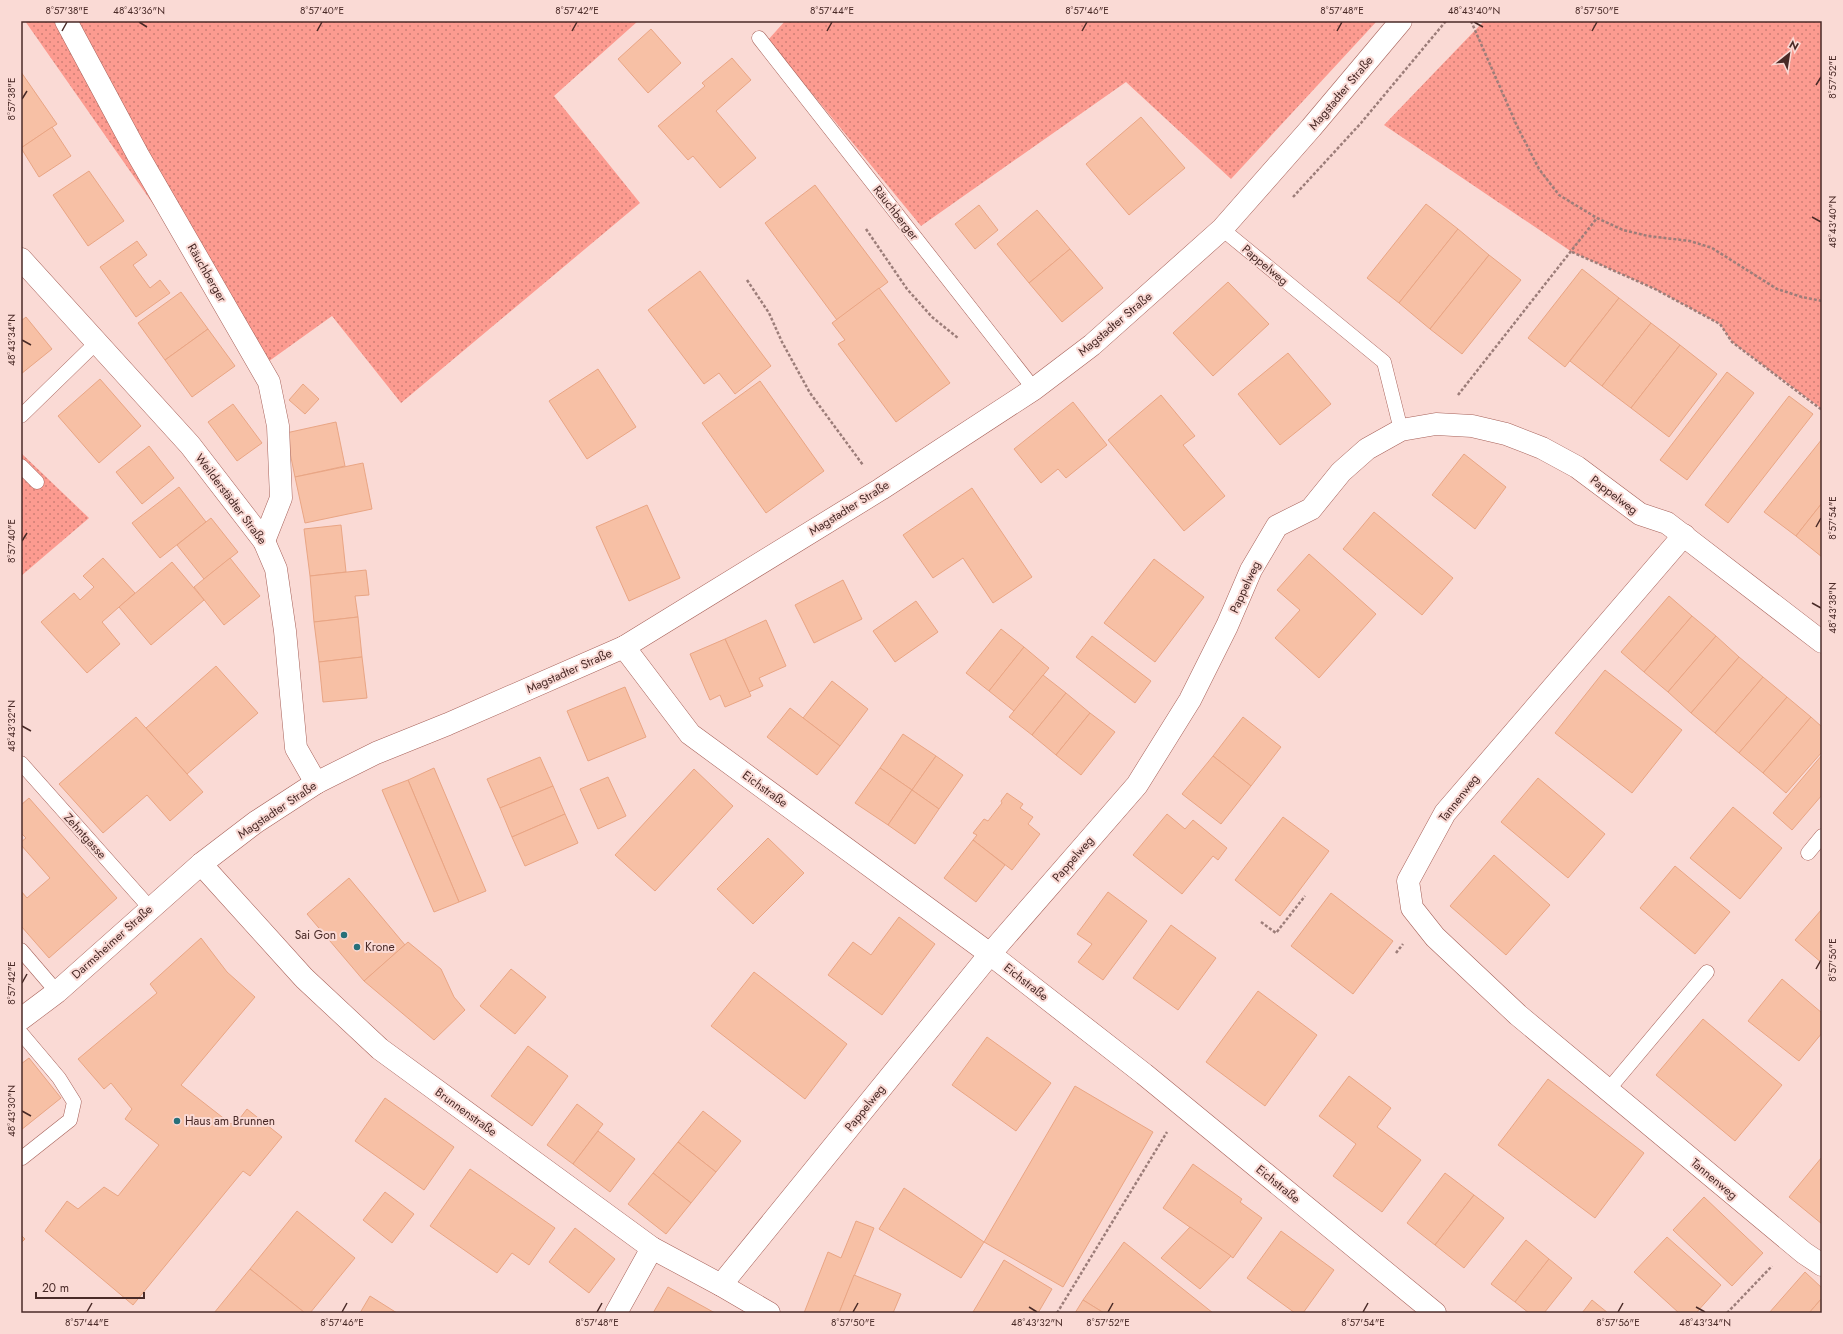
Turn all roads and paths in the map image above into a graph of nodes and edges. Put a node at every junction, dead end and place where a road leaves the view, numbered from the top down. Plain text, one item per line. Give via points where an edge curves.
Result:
1 (66, 21) edge
2 (1401, 21) edge
3 (1446, 21) edge
4 (1471, 21) edge
5 (759, 38) dead end
6 (1288, 203) dead end
7 (1597, 218) junction
8 (866, 229) dead end
9 (1222, 229) junction
10 (1572, 252) junction
11 (21, 259) edge
12 (747, 280) dead end
13 (1822, 301) edge
14 (962, 341) dead end
15 (97, 342) junction
16 (1034, 389) junction
17 (1822, 410) edge
18 (21, 416) edge
19 (1436, 424) junction
20 (1401, 430) junction
21 (852, 451) dead end
22 (21, 466) edge
23 (37, 482) dead end
24 (1684, 535) junction
25 (264, 541) junction
26 (1822, 642) edge
27 (624, 647) junction
28 (21, 763) edge
29 (316, 783) junction
30 (1822, 836) edge
31 (1808, 853) dead end
32 (201, 864) junction
33 (1305, 896) dead end
34 (150, 908) junction
35 (1261, 922) dead end
36 (21, 950) edge
37 (990, 954) junction
38 (1707, 972) dead end
39 (57, 992) junction
40 (21, 1019) edge
41 (21, 1033) edge
42 (1608, 1090) junction
43 (1183, 1106) junction
44 (22, 1158) dead end
45 (1792, 1244) junction
46 (652, 1248) junction
47 (1822, 1265) edge
48 (721, 1285) junction
49 (616, 1313) edge
50 (769, 1313) edge
51 (1056, 1313) edge
52 (1435, 1313) edge
53 (1727, 1313) edge

1 - 25 street, Räuchberger via 138,155 269,382 278,426 281,498
2 - 9 street, Magstadter Straße
3 - 6 path via 1361,123
4 - 7 path via 1517,126 1539,169 1559,195
5 - 16 lane, Räuchberger
7 - 10 path
7 - 13 path via 1623,230 1712,248 1777,289 1802,298
8 - 14 path via 907,289 932,317
9 - 16 street, Magstadter Straße via 1092,344
9 - 20 lane, Pappelweg via 1384,362
10 - 17 path via 1655,289 1720,324 1732,342
10 - 19 path
11 - 15 street, Weilderstädter Straße
12 - 21 path via 769,313 810,393
15 - 18 lane
15 - 25 street, Weilderstädter Straße via 190,445
16 - 27 street, Magstadter Straße via 881,489
19 - 20 street, Pappelweg
19 - 24 street, Pappelweg via 1472,426 1506,434 1542,448 1577,467 1640,514 1667,523
20 - 37 street, Pappelweg via 1367,449 1341,472 1311,509 1277,526 1251,570 1227,626 1190,700 1137,786
22 - 23 lane
24 - 26 street, Pappelweg
24 - 42 street, Tannenweg via 1445,812 1408,881 1412,908 1435,937 1518,1016
25 - 29 street, Weilderstädter Straße via 276,569 296,748
27 - 29 street, Magstadter Straße via 376,753
27 - 37 street, Eichstraße via 690,734
28 - 34 lane, Zehntgasse
29 - 32 street, Magstadter Straße via 256,822
30 - 31 lane
32 - 34 street, Darmsheimer Straße
32 - 46 street, Brunnenstraße via 304,978 380,1049
33 - 35 path via 1276,933
34 - 39 street, Darmsheimer Straße
36 - 39 lane
37 - 43 street, Eichstraße
37 - 48 street, Pappelweg
38 - 42 lane
39 - 40 street, Darmsheimer Straße
41 - 44 lane via 59,1078 74,1102 70,1120
42 - 45 street, Tannenweg
43 - 51 path
43 - 52 street, Eichstraße
45 - 47 street, Tannenweg
45 - 53 path
46 - 48 street, Brunnenstraße
46 - 49 street
48 - 50 street, Brunnenstraße

